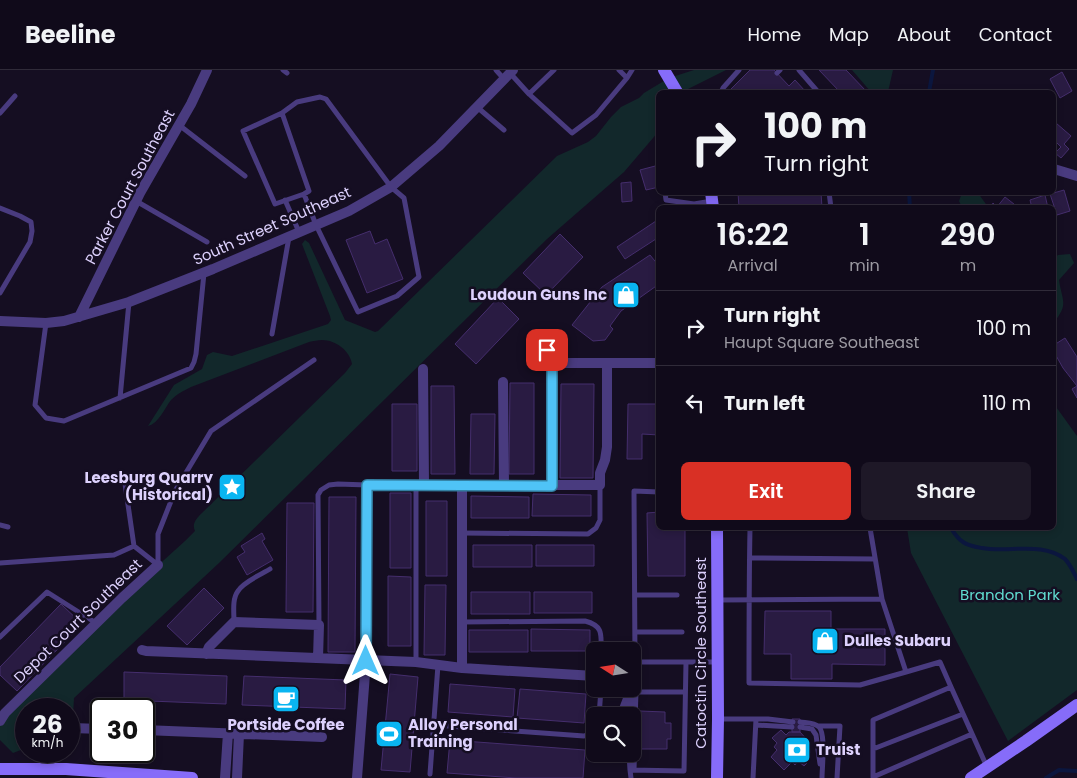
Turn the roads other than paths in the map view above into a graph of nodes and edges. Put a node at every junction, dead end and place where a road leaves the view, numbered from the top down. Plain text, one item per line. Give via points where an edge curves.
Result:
1 (207, 70) edge
2 (496, 70) edge
3 (554, 70) edge
4 (619, 70) edge
5 (632, 70) edge
6 (739, 70) edge
7 (798, 70) edge
8 (666, 71) edge
9 (509, 74) edge
10 (627, 78) junction
11 (676, 90) edge
12 (722, 90) edge
13 (816, 90) edge
14 (529, 94) junction
15 (15, 96) dead end
16 (477, 107) junction
17 (0, 113) edge
18 (282, 113) junction
19 (179, 125) junction
20 (504, 130) dead end
21 (1056, 170) edge
22 (246, 176) dead end
23 (1077, 176) edge
24 (391, 187) junction
25 (304, 194) junction
26 (665, 195) edge
27 (285, 200) junction
28 (712, 200) edge
29 (136, 201) junction
30 (0, 208) edge
31 (316, 225) junction
32 (299, 232) junction
33 (289, 237) junction
34 (207, 242) dead end
35 (204, 272) junction
36 (0, 292) edge
37 (129, 302) junction
38 (79, 317) junction
39 (0, 321) edge
40 (46, 323) junction
41 (272, 334) dead end
42 (314, 360) dead end
43 (607, 363) junction
44 (656, 363) edge
45 (424, 369) dead end
46 (503, 382) dead end
47 (120, 398) junction
48 (125, 484) dead end
49 (367, 485) junction
50 (420, 485) junction
51 (462, 485) junction
52 (504, 485) junction
53 (600, 485) junction
54 (552, 486) junction
55 (656, 492) edge
56 (0, 525) edge
57 (8, 527) dead end
58 (717, 530) edge
59 (750, 530) edge
60 (870, 530) edge
61 (462, 533) junction
62 (134, 546) junction
63 (750, 558) junction
64 (875, 559) junction
65 (0, 563) edge
66 (158, 565) junction
67 (270, 569) dead end
68 (635, 595) junction
69 (677, 595) dead end
70 (882, 599) junction
71 (717, 600) junction
72 (750, 600) junction
73 (234, 622) junction
74 (462, 622) junction
75 (96, 623) junction
76 (319, 625) junction
77 (635, 632) junction
78 (682, 632) dead end
79 (0, 635) edge
80 (602, 642) edge
81 (635, 642) edge
82 (142, 650) dead end
83 (206, 654) junction
84 (318, 658) junction
85 (366, 661) junction
86 (416, 662) junction
87 (686, 662) junction
88 (717, 662) junction
89 (641, 663) edge
90 (438, 665) junction
91 (462, 668) junction
92 (906, 672) junction
93 (586, 675) edge
94 (951, 687) junction
95 (641, 691) edge
96 (686, 692) junction
97 (1077, 705) edge
98 (963, 714) junction
99 (718, 719) junction
100 (756, 719) junction
101 (0, 721) edge
102 (434, 725) junction
103 (756, 726) junction
104 (818, 726) junction
105 (155, 730) edge
106 (228, 733) junction
107 (239, 734) junction
108 (972, 734) junction
109 (586, 735) edge
110 (322, 737) dead end
111 (873, 749) junction
112 (630, 762) edge
113 (633, 762) edge
114 (988, 767) junction
115 (0, 769) edge
116 (632, 770) junction
117 (822, 772) junction
118 (430, 774) dead end
119 (192, 778) edge
120 (225, 778) edge
121 (237, 778) edge
122 (357, 778) edge
123 (631, 778) edge
124 (716, 778) edge
125 (753, 778) edge
126 (822, 778) edge
127 (837, 778) edge
128 (971, 778) edge

1 - 19 street, Parker Court Southeast
2 - 9 lane
3 - 14 lane
4 - 10 lane
5 - 10 lane
6 - 12 lane
7 - 13 lane
8 - 11 street
9 - 14 lane
9 - 16 street, South Street Southeast
10 - 14 lane via 596,115 572,133
15 - 17 lane
16 - 20 lane
16 - 24 street, South Street Southeast via 439,146
18 - 24 lane via 297,102 320,96 326,98
18 - 25 lane via 309,191
18 - 27 lane via 243,131 275,204
19 - 22 lane
19 - 29 street, Parker Court Southeast
21 - 23 street
24 - 31 street, South Street Southeast
24 - 31 lane via 404,198 419,277 397,296 358,312
25 - 27 lane
25 - 31 lane
26 - 28 lane via 666,200 694,204
27 - 32 lane
29 - 34 lane
29 - 38 street, Parker Court Southeast
30 - 36 lane via 31,222 32,231 30,242
31 - 32 street, South Street Southeast
32 - 33 street, South Street Southeast
33 - 35 street, South Street Southeast
33 - 41 lane
35 - 37 street, South Street Southeast
35 - 47 lane via 196,354 191,368
37 - 38 street, South Street Southeast
37 - 47 lane
38 - 40 street, South Street Southeast
39 - 40 street, South Street Southeast
40 - 47 lane via 35,405 46,418 64,421
42 - 66 lane via 211,431 175,491 158,534
43 - 44 street
43 - 53 street via 608,447
43 - 54 street via 566,363 547,350 552,370
45 - 50 street
46 - 52 street
48 - 62 lane
49 - 50 street
49 - 76 lane via 333,484 319,493
49 - 85 street
50 - 51 street
50 - 86 lane
51 - 52 street
51 - 61 street
52 - 54 street
53 - 54 street
53 - 61 lane via 600,520 588,534
55 - 68 lane via 634,491
56 - 57 lane
58 - 71 street, Catoctin Circle Southeast
59 - 63 lane
60 - 64 lane
61 - 74 street
62 - 65 lane via 114,556
62 - 66 lane
63 - 64 lane
63 - 72 lane
64 - 70 lane
66 - 75 street, Depot Court Southeast
67 - 73 lane via 237,591
68 - 69 lane
68 - 77 lane
70 - 72 lane
70 - 92 lane
71 - 72 lane
71 - 88 street, Catoctin Circle Southeast
72 - 92 lane via 749,683 860,684
73 - 76 street
73 - 83 street
74 - 80 lane via 585,621 598,627
74 - 91 street
75 - 79 lane via 47,592
75 - 101 street, Depot Court Southeast
76 - 84 street
77 - 78 lane
77 - 81 lane
82 - 83 street
83 - 84 street
84 - 85 street
85 - 86 street
85 - 122 street
86 - 90 street
87 - 88 lane
87 - 89 lane
87 - 96 lane
88 - 99 street, Catoctin Circle Southeast
90 - 91 street
90 - 102 lane
91 - 93 street
92 - 94 lane via 940,662
94 - 98 lane
94 - 111 lane via 873,720
95 - 96 lane
96 - 116 lane via 684,771
97 - 114 street
98 - 108 lane
98 - 111 lane
99 - 100 lane
99 - 124 street, Catoctin Circle Southeast
100 - 103 lane
100 - 103 lane via 792,725
102 - 109 lane
102 - 118 lane
103 - 125 lane
104 - 117 lane via 823,737
104 - 117 lane via 800,724 812,729 816,735
104 - 127 lane via 840,726
105 - 106 street
106 - 107 street
106 - 120 street
107 - 110 street
107 - 121 street
108 - 111 lane via 873,777
108 - 114 lane
112 - 116 lane
113 - 116 lane
114 - 128 street
115 - 119 street via 66,769
116 - 123 lane
117 - 126 lane

